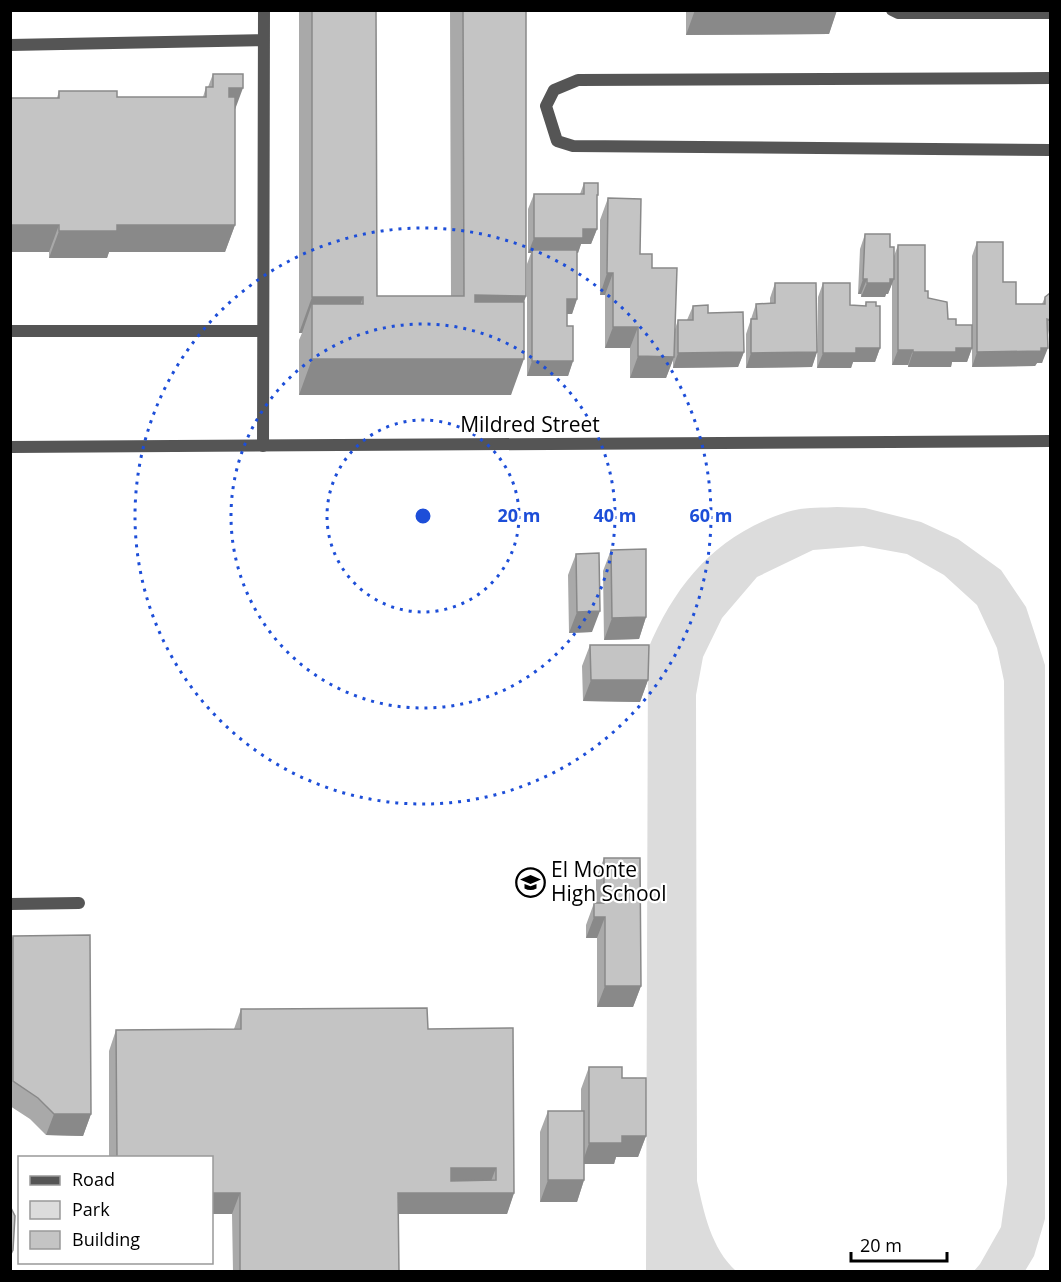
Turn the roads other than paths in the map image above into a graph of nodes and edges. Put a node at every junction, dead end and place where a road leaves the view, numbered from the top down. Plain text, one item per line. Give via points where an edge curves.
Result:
1 (264, 10) edge
2 (892, 10) edge
3 (1050, 13) edge
4 (264, 40) junction
5 (10, 45) edge
6 (1050, 78) edge
7 (1050, 150) edge
8 (10, 331) edge
9 (263, 331) junction
10 (1050, 441) edge
11 (263, 446) junction
12 (10, 447) edge
13 (79, 903) dead end
14 (10, 904) edge

1 - 4 street
2 - 3 street via 898,14
4 - 5 street
4 - 9 street
6 - 7 street via 578,80 554,90 546,106 557,141 573,146
8 - 9 street
9 - 11 street
10 - 11 street, Mildred Street
11 - 12 street, Mildred Street
13 - 14 street

